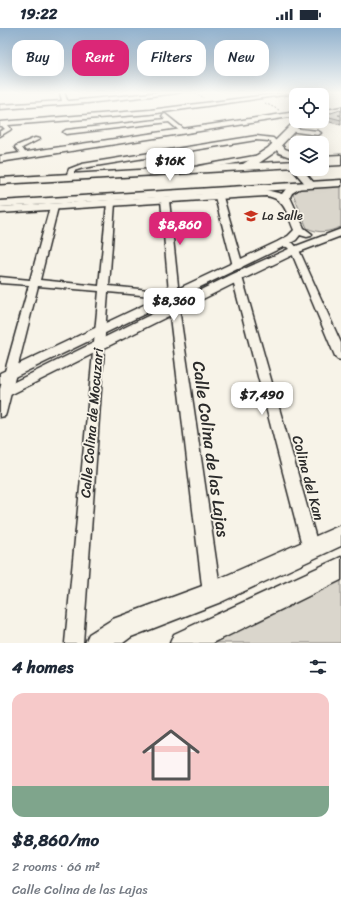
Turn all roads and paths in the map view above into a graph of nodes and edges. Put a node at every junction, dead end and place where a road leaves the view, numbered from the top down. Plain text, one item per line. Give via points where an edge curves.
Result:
1 (41, 121) joint
2 (45, 121) edge
3 (166, 121) edge
4 (171, 121) edge
5 (254, 121) edge
6 (160, 122) junction
7 (2, 124) edge
8 (291, 130) joint
9 (183, 131) junction
10 (66, 132) dead end
11 (171, 133) junction
12 (0, 134) edge
13 (317, 134) dead end
14 (37, 139) dead end
15 (278, 146) junction
16 (24, 155) junction
17 (265, 156) junction
18 (289, 157) edge
19 (341, 158) edge
20 (0, 159) edge
21 (329, 159) edge
22 (341, 162) edge
23 (289, 163) edge
24 (329, 163) edge
25 (229, 168) junction
26 (186, 170) junction
27 (307, 176) edge
28 (311, 176) edge
29 (80, 177) junction
30 (0, 182) edge
31 (341, 183) edge
32 (315, 185) junction
33 (299, 186) junction
34 (219, 196) junction
35 (165, 200) junction
36 (287, 201) junction
37 (111, 203) junction
38 (0, 204) edge
39 (54, 207) junction
40 (0, 210) edge
41 (299, 230) junction
42 (335, 234) edge
43 (281, 244) junction
44 (295, 250) junction
45 (237, 271) junction
46 (0, 280) edge
47 (34, 283) junction
48 (104, 288) junction
49 (174, 301) junction
50 (99, 339) junction
51 (341, 356) edge
52 (6, 376) edge
53 (3, 394) edge
54 (0, 413) edge
55 (341, 535) edge
56 (311, 549) junction
57 (341, 568) edge
58 (212, 594) junction
59 (74, 643) edge
60 (99, 643) edge
61 (184, 643) edge

1 - 2 street
1 - 7 street
3 - 6 street
4 - 9 street
5 - 9 main road
6 - 10 street
6 - 11 street
7 - 12 street via 8,129
8 - 13 street
8 - 15 main road
9 - 11 main road
11 - 16 main road
14 - 16 street via 18,147
15 - 17 main road
15 - 18 street
15 - 29 street via 271,139 256,138 82,166 71,170 71,174
16 - 20 main road
17 - 25 main road via 251,164
17 - 26 street
19 - 21 street
22 - 24 main road
23 - 25 main road
25 - 26 main road
26 - 29 main road
27 - 32 street
28 - 32 street
29 - 30 main road
31 - 32 main road
32 - 33 main road
33 - 36 street via 289,190 286,194
33 - 38 main road
34 - 35 street
34 - 36 street via 270,193 279,195
34 - 45 street, Colina del Kan
35 - 37 street
35 - 49 street, Calle Colina de las Lajas
36 - 41 street
37 - 39 street
37 - 48 street, Calle Colina de Mocuzari
39 - 40 street
39 - 47 street
41 - 42 street via 314,236
41 - 43 street via 292,238
42 - 44 street
43 - 44 street via 290,245
43 - 45 street
44 - 45 street
44 - 51 street
45 - 49 street
45 - 56 street, Colina del Kan
46 - 47 street
47 - 48 street
47 - 52 street
48 - 49 street
48 - 50 street, Calle Colina de Mocuzari
49 - 50 street
49 - 58 street, Calle Colina de las Lajas
50 - 52 street
50 - 53 street
50 - 59 street, Calle Colina de Mocuzari
52 - 53 street
53 - 54 street
55 - 56 main road
56 - 58 main road
57 - 61 main road
58 - 60 main road via 122,628

